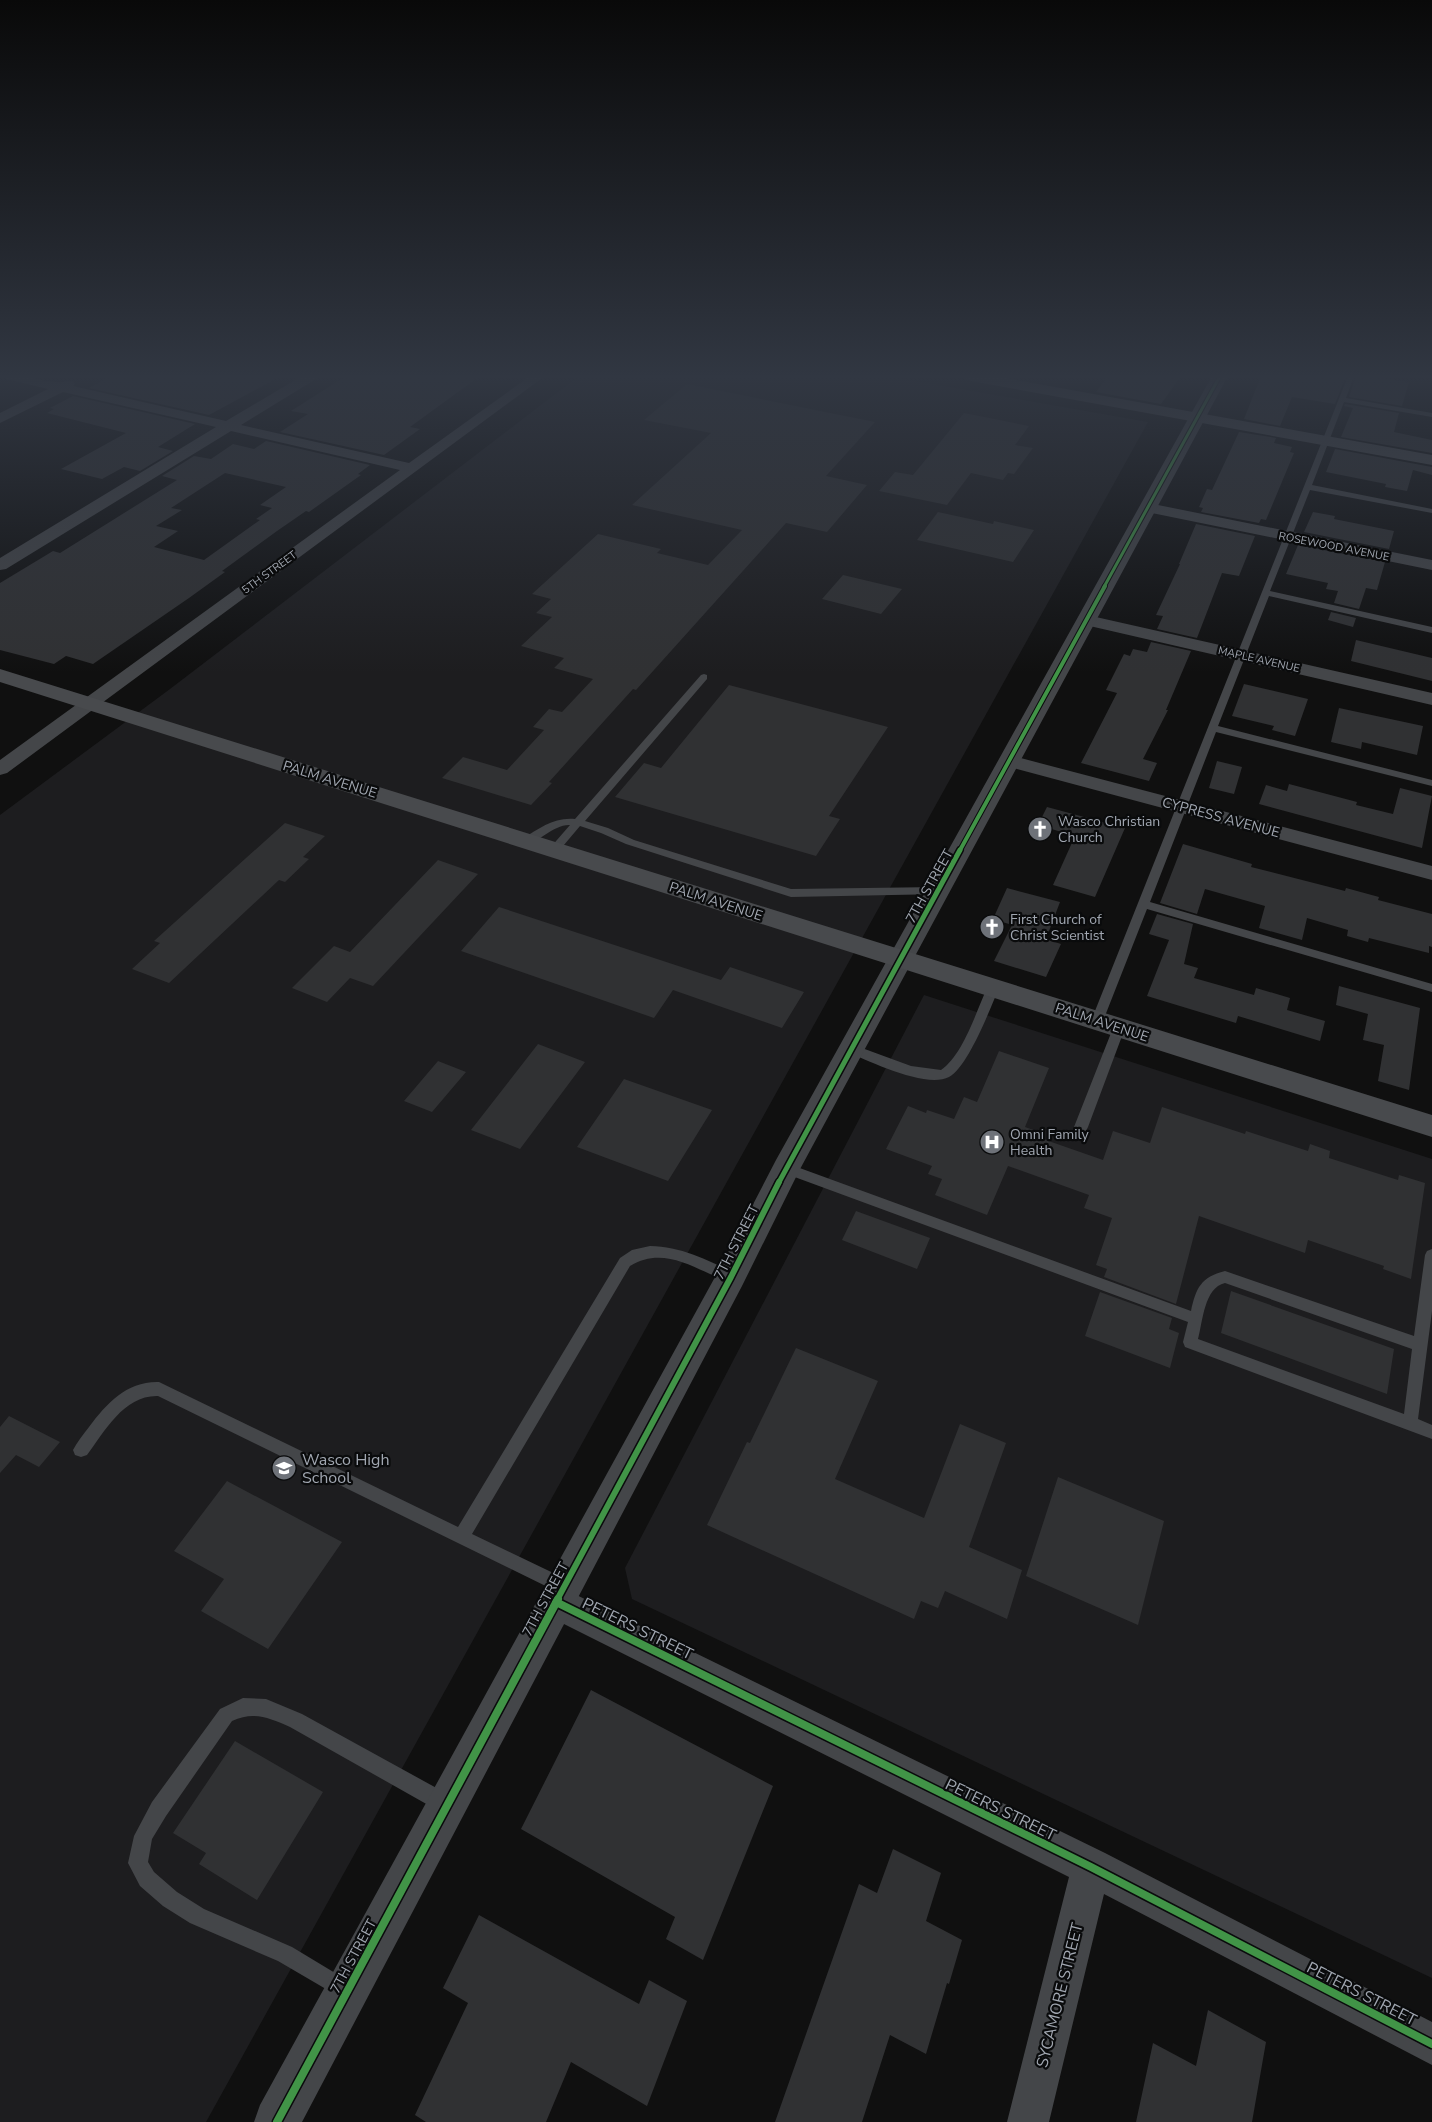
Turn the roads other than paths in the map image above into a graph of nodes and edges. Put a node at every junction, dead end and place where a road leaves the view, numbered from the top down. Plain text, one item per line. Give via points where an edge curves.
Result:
1 (148, 475) edge
2 (401, 475) edge
3 (1166, 475) edge
4 (1313, 475) edge
5 (1308, 487) junction
6 (1148, 508) junction
7 (1432, 511) edge
8 (1288, 536) junction
9 (0, 565) edge
10 (1432, 566) edge
11 (1266, 593) junction
12 (1087, 620) junction
13 (1432, 630) edge
14 (1242, 655) junction
15 (0, 675) edge
16 (704, 676) dead end
17 (1432, 699) edge
18 (89, 703) junction
19 (1213, 728) junction
20 (1009, 761) junction
21 (0, 769) edge
22 (1432, 783) edge
23 (1183, 807) junction
24 (577, 822) junction
25 (526, 840) junction
26 (554, 850) junction
27 (1432, 873) edge
28 (939, 891) junction
29 (1144, 904) junction
30 (902, 959) junction
31 (993, 988) junction
32 (1432, 988) edge
33 (1108, 1024) junction
34 (851, 1049) junction
35 (1432, 1126) edge
36 (1081, 1127) dead end
37 (786, 1168) junction
38 (1432, 1255) edge
39 (730, 1277) junction
40 (1196, 1319) junction
41 (1420, 1345) junction
42 (1410, 1423) junction
43 (1432, 1432) edge
44 (81, 1450) dead end
45 (460, 1537) junction
46 (560, 1594) junction
47 (447, 1805) junction
48 (1091, 1867) junction
49 (347, 1991) junction
50 (1432, 2044) edge
51 (277, 2122) edge
52 (1028, 2122) edge

1 - 9 street
2 - 18 street, 5TH STREET
3 - 6 street, 7TH STREET
4 - 5 lane
5 - 7 lane
5 - 8 lane
6 - 8 street, ROSEWOOD AVENUE
6 - 12 street, 7TH STREET
8 - 10 street, ROSEWOOD AVENUE
8 - 11 lane
11 - 13 lane
11 - 14 lane
12 - 14 street, MAPLE AVENUE
12 - 20 street, 7TH STREET
14 - 17 street, MAPLE AVENUE
14 - 19 lane
15 - 18 main road, PALM AVENUE
16 - 24 lane
18 - 21 street, 5TH STREET
18 - 25 main road, PALM AVENUE
19 - 22 lane
19 - 23 lane
20 - 23 street, CYPRESS AVENUE
20 - 28 street, 7TH STREET
23 - 27 street, CYPRESS AVENUE
23 - 29 lane
24 - 25 lane via 559,822
24 - 26 lane
24 - 28 lane via 791,893
25 - 26 main road, PALM AVENUE
26 - 30 main road, PALM AVENUE
28 - 30 street, 7TH STREET
29 - 32 lane
29 - 33 lane
30 - 31 main road, PALM AVENUE
30 - 34 street, 7TH STREET
31 - 33 main road, PALM AVENUE
31 - 34 lane via 958,1064 944,1074 930,1075 911,1070
33 - 35 main road, PALM AVENUE
33 - 36 lane
34 - 37 street, 7TH STREET
37 - 39 street, 7TH STREET
37 - 40 lane
38 - 41 lane
39 - 45 lane via 661,1251 644,1251 625,1262
39 - 46 street, 7TH STREET
40 - 41 lane via 1205,1288 1210,1281 1225,1277
40 - 42 lane via 1190,1342
41 - 42 lane
42 - 43 lane
44 - 45 lane via 121,1401 142,1388 158,1389
45 - 46 lane
46 - 47 street, 7TH STREET
46 - 48 street, PETERS STREET
47 - 49 street, 7TH STREET
47 - 49 lane via 296,1720 266,1708 243,1707 226,1715 212,1733 158,1809 143,1836 138,1863 147,1879 170,1898 197,1916 285,1954
48 - 50 street, PETERS STREET
48 - 52 street, SYCAMORE STREET
49 - 51 street, 7TH STREET

